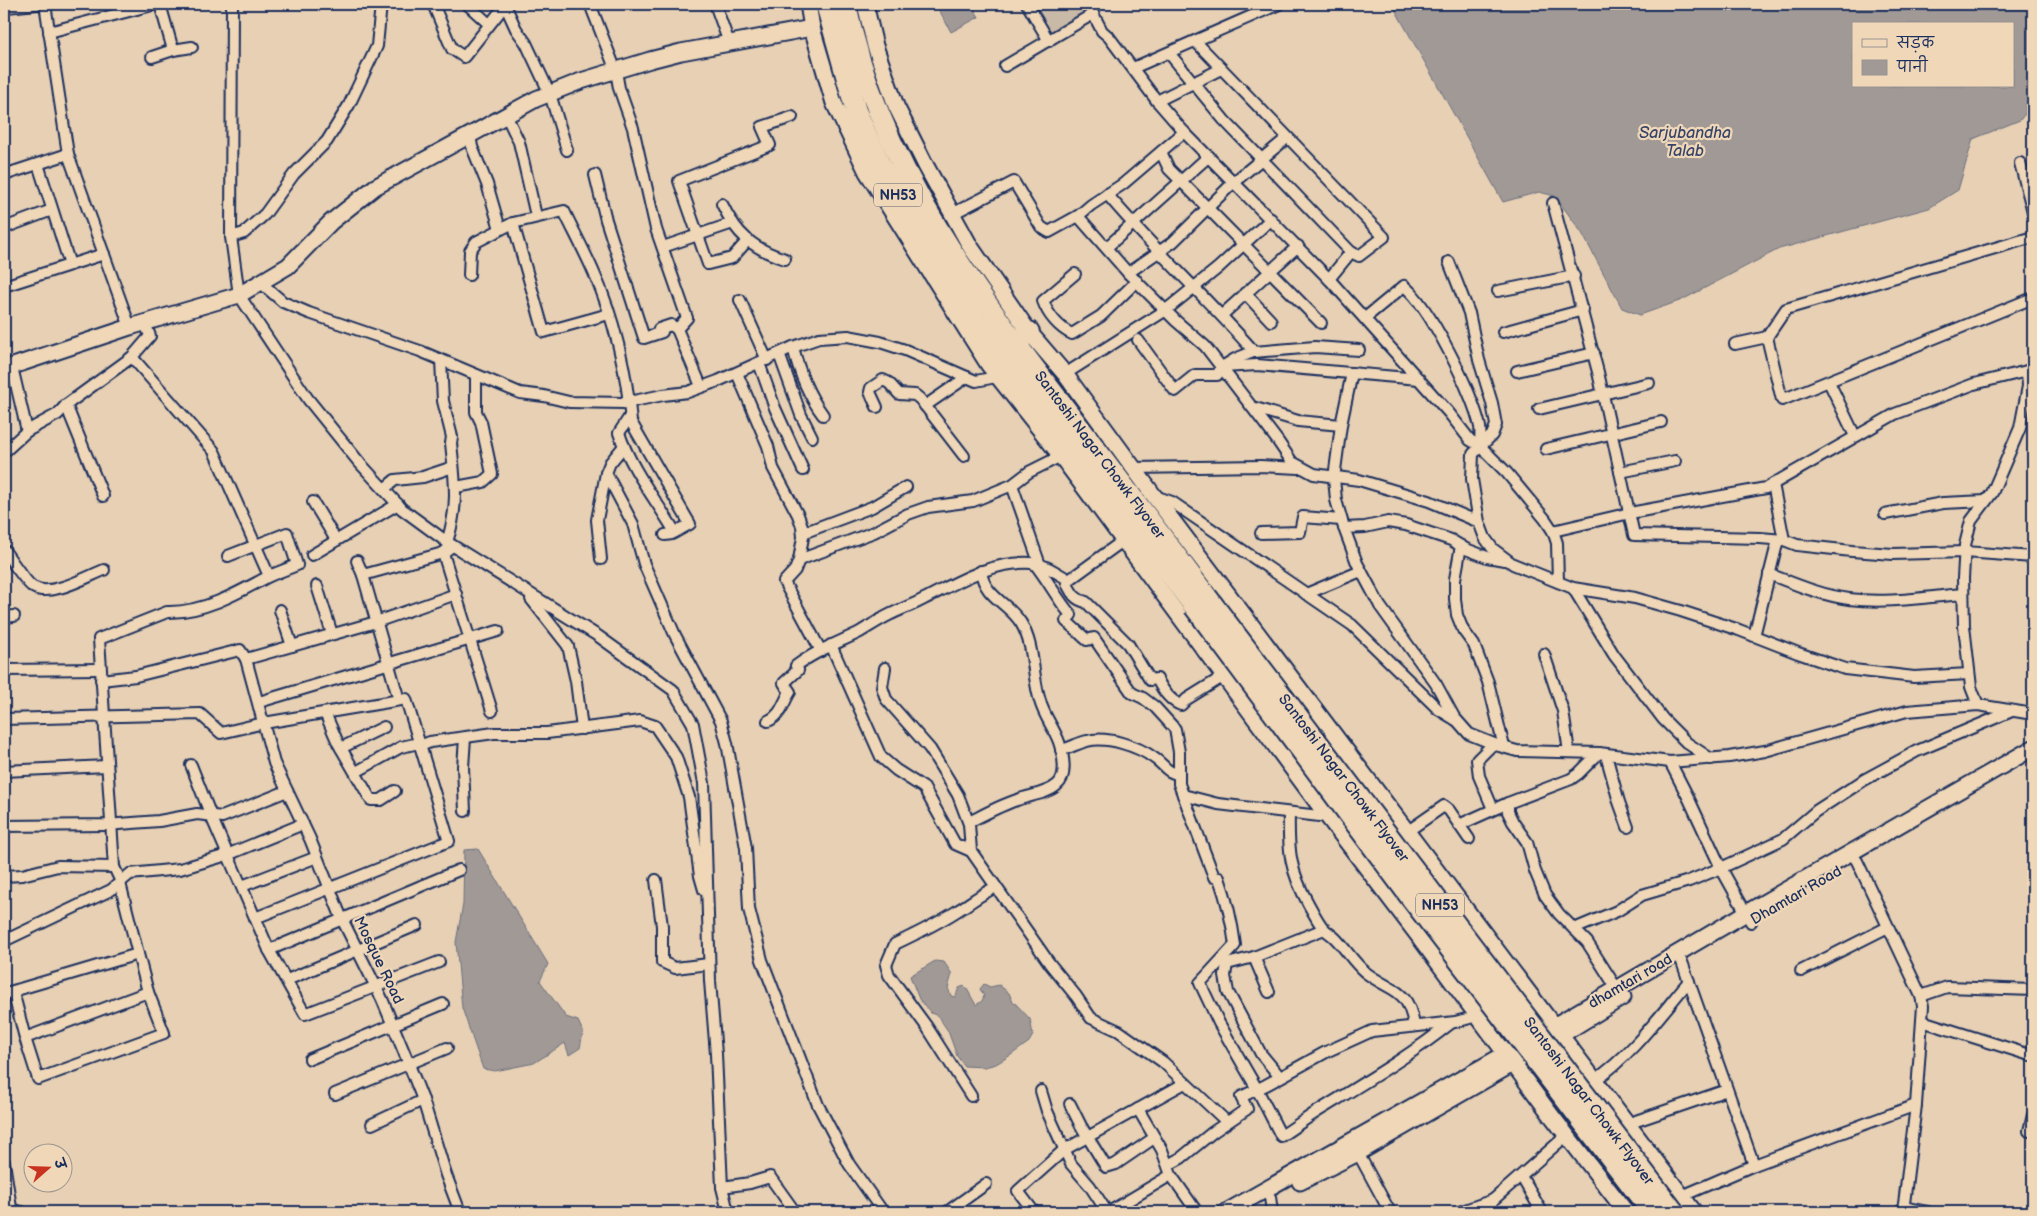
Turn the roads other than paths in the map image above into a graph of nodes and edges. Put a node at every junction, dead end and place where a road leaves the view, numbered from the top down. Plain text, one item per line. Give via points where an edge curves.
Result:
1 (37, 4) edge
2 (45, 4) edge
3 (158, 4) edge
4 (232, 4) edge
5 (381, 4) edge
6 (433, 4) edge
7 (467, 4) edge
8 (505, 4) edge
9 (590, 4) edge
10 (715, 4) edge
11 (808, 4) edge
12 (826, 4) edge
13 (846, 4) edge
14 (865, 4) edge
15 (1027, 4) edge
16 (1088, 4) edge
17 (1279, 4) edge
18 (7, 7) dead end
19 (1093, 14) junction
20 (489, 24) junction
21 (812, 28) junction
22 (49, 32) junction
23 (1049, 40) junction
24 (1196, 42) junction
25 (729, 43) junction
26 (192, 47) dead end
27 (173, 50) junction
28 (1169, 53) junction
29 (152, 57) dead end
30 (1005, 66) dead end
31 (1133, 68) junction
32 (1221, 69) junction
33 (616, 71) junction
34 (1193, 83) junction
35 (550, 94) junction
36 (1157, 101) junction
37 (506, 114) junction
38 (792, 117) dead end
39 (1184, 132) junction
40 (470, 135) junction
41 (1287, 138) junction
42 (567, 150) dead end
43 (1160, 152) junction
44 (68, 154) junction
45 (1209, 156) junction
46 (1261, 158) junction
47 (2020, 163) dead end
48 (38, 164) junction
49 (4, 175) edge
50 (595, 175) dead end
51 (1181, 181) junction
52 (1234, 182) junction
53 (1107, 194) junction
54 (1553, 203) dead end
55 (722, 204) dead end
56 (1208, 208) junction
57 (52, 210) junction
58 (2033, 212) edge
59 (952, 214) junction
60 (536, 216) junction
61 (1078, 216) junction
62 (1271, 219) junction
63 (512, 223) junction
64 (1132, 223) junction
65 (733, 224) junction
66 (4, 228) edge
67 (500, 229) junction
68 (698, 235) junction
69 (231, 237) junction
70 (2033, 238) edge
71 (748, 240) junction
72 (1244, 244) junction
73 (1298, 246) junction
74 (663, 247) junction
75 (1107, 247) junction
76 (1158, 251) junction
77 (1351, 252) junction
78 (104, 254) junction
79 (785, 259) dead end
80 (1449, 262) dead end
81 (70, 265) junction
82 (1270, 271) junction
83 (1128, 273) junction
84 (1075, 274) dead end
85 (469, 275) dead end
86 (1574, 276) junction
87 (1329, 279) junction
88 (1137, 281) junction
89 (261, 284) junction
90 (4, 286) edge
91 (1195, 287) junction
92 (1498, 291) dead end
93 (1245, 294) junction
94 (239, 295) junction
95 (2033, 298) edge
96 (740, 300) dead end
97 (1166, 310) junction
98 (1583, 310) junction
99 (609, 314) junction
100 (1222, 315) junction
101 (1365, 318) junction
102 (1271, 321) dead end
103 (1321, 323) dead end
104 (137, 325) junction
105 (677, 329) junction
106 (1503, 332) dead end
107 (1768, 337) junction
108 (1022, 338) junction
109 (1138, 340) dead end
110 (1735, 344) dead end
111 (793, 347) junction
112 (1358, 350) dead end
113 (1253, 352) junction
114 (1594, 353) junction
115 (778, 354) junction
116 (132, 357) junction
117 (441, 360) junction
118 (763, 361) junction
119 (1222, 367) junction
120 (8, 368) edge
121 (1006, 372) junction
122 (1352, 372) junction
123 (1517, 372) dead end
124 (2030, 372) edge
125 (737, 373) junction
126 (1065, 374) junction
127 (476, 375) junction
128 (966, 377) junction
129 (1419, 379) junction
130 (1829, 382) junction
131 (1649, 383) dead end
132 (701, 386) junction
133 (1602, 394) junction
134 (629, 402) junction
135 (66, 405) junction
136 (925, 406) junction
137 (877, 407) dead end
138 (1252, 407) junction
139 (1539, 409) dead end
140 (630, 416) junction
141 (823, 416) dead end
142 (1661, 422) dead end
143 (1341, 425) junction
144 (27, 432) junction
145 (1612, 433) junction
146 (1855, 436) junction
147 (812, 437) dead end
148 (624, 446) junction
149 (1480, 446) junction
150 (1546, 450) dead end
151 (4, 452) edge
152 (964, 456) dead end
153 (1061, 456) junction
154 (1675, 461) dead end
155 (454, 467) junction
156 (1133, 468) junction
157 (1304, 468) junction
158 (803, 470) dead end
159 (1620, 472) junction
160 (606, 473) junction
161 (1334, 478) junction
162 (1773, 484) junction
163 (1012, 485) junction
164 (456, 487) junction
165 (906, 487) dead end
166 (384, 489) junction
167 (103, 496) dead end
168 (1154, 496) junction
169 (1986, 501) junction
170 (313, 502) dead end
171 (398, 504) junction
172 (1630, 513) junction
173 (1885, 514) dead end
174 (1479, 522) junction
175 (1343, 524) junction
176 (1553, 531) junction
177 (803, 533) junction
178 (1261, 533) dead end
179 (336, 540) junction
180 (1124, 540) junction
181 (1781, 540) junction
182 (450, 544) junction
183 (256, 546) junction
184 (1461, 546) junction
185 (4, 550) edge
186 (1965, 552) junction
187 (443, 553) junction
188 (312, 555) dead end
189 (228, 556) dead end
190 (2033, 557) edge
191 (601, 559) dead end
192 (799, 560) junction
193 (1507, 560) junction
194 (357, 561) dead end
195 (1038, 565) junction
196 (104, 570) dead end
197 (981, 571) junction
198 (1361, 571) junction
199 (1769, 574) junction
200 (362, 575) junction
201 (269, 576) junction
202 (1069, 580) junction
203 (1558, 582) junction
204 (317, 586) dead end
205 (1573, 588) junction
206 (523, 590) junction
207 (456, 594) junction
208 (1306, 594) junction
209 (1963, 594) junction
210 (1200, 601) junction
211 (280, 610) dead end
212 (376, 622) junction
213 (498, 631) dead end
214 (332, 634) junction
215 (1754, 636) junction
216 (470, 640) junction
217 (831, 645) junction
218 (292, 646) junction
219 (821, 651) junction
220 (1544, 654) dead end
221 (246, 658) junction
222 (388, 663) junction
223 (885, 668) dead end
224 (100, 669) junction
225 (4, 670) edge
226 (1969, 674) junction
227 (1224, 676) junction
228 (101, 680) junction
229 (398, 700) junction
230 (258, 702) junction
231 (1978, 704) junction
232 (2013, 710) junction
233 (492, 711) dead end
234 (325, 713) junction
235 (2033, 714) edge
236 (102, 717) junction
237 (4, 720) edge
238 (1456, 720) junction
239 (768, 721) dead end
240 (264, 723) junction
241 (384, 727) dead end
242 (582, 729) junction
243 (465, 738) junction
244 (1493, 744) junction
245 (420, 745) junction
246 (1504, 747) junction
247 (341, 748) junction
248 (2033, 748) edge
249 (1061, 750) junction
250 (1569, 752) junction
251 (1602, 754) junction
252 (1711, 759) junction
253 (2033, 759) edge
254 (1670, 762) junction
255 (191, 765) dead end
256 (106, 766) junction
257 (4, 770) edge
258 (356, 772) junction
259 (1180, 774) junction
260 (287, 791) junction
261 (395, 791) dead end
262 (1183, 795) junction
263 (1508, 803) junction
264 (1493, 809) junction
265 (465, 811) dead end
266 (1289, 813) junction
267 (211, 816) junction
268 (1328, 817) junction
269 (969, 822) junction
270 (303, 824) junction
271 (110, 825) junction
272 (1459, 825) junction
273 (4, 826) edge
274 (1628, 827) dead end
275 (1408, 831) junction
276 (1469, 839) dead end
277 (971, 851) junction
278 (227, 855) junction
279 (317, 857) junction
280 (1854, 857) junction
281 (114, 867) junction
282 (1721, 868) junction
283 (459, 870) dead end
284 (4, 876) edge
285 (656, 880) dead end
286 (121, 882) junction
287 (242, 886) junction
288 (330, 887) junction
289 (996, 888) junction
290 (708, 906) junction
291 (1748, 917) junction
292 (255, 918) junction
293 (342, 919) junction
294 (417, 925) dead end
295 (1888, 926) junction
296 (1324, 929) junction
297 (1574, 930) junction
298 (4, 941) edge
299 (269, 950) junction
300 (357, 950) junction
301 (138, 954) junction
302 (1254, 957) junction
303 (439, 962) dead end
304 (1682, 962) junction
305 (709, 964) junction
306 (1801, 970) dead end
307 (287, 980) junction
308 (1689, 981) junction
309 (376, 987) junction
310 (1617, 989) junction
311 (2033, 990) edge
312 (8, 992) edge
313 (148, 992) junction
314 (1270, 992) dead end
315 (1922, 996) junction
316 (443, 1004) dead end
317 (1478, 1016) junction
318 (1922, 1021) junction
319 (1451, 1023) junction
320 (393, 1025) junction
321 (1414, 1025) junction
322 (1558, 1030) junction
323 (25, 1038) junction
324 (447, 1048) dead end
325 (2033, 1056) edge
326 (310, 1059) dead end
327 (1511, 1059) junction
328 (409, 1064) junction
329 (1280, 1077) junction
330 (1595, 1080) junction
331 (1185, 1083) junction
332 (1257, 1089) junction
333 (1727, 1090) junction
334 (1041, 1091) dead end
335 (336, 1094) dead end
336 (971, 1096) dead end
337 (423, 1100) junction
338 (1070, 1104) dead end
339 (1916, 1105) junction
340 (1138, 1109) junction
341 (2033, 1115) edge
342 (1227, 1122) junction
343 (372, 1124) dead end
344 (1628, 1124) junction
345 (2029, 1131) dead end
346 (1567, 1135) junction
347 (1088, 1137) junction
348 (1154, 1138) junction
349 (1064, 1150) junction
350 (1358, 1153) junction
351 (4, 1162) edge
352 (1754, 1165) junction
353 (1170, 1170) junction
354 (1521, 1176) junction
355 (986, 1184) dead end
356 (722, 1187) junction
357 (1493, 1200) junction
358 (1678, 1204) edge
359 (1271, 1205) edge
360 (8, 1208) edge
361 (1903, 1210) edge
362 (22, 1212) edge
363 (460, 1212) edge
364 (728, 1212) edge
365 (795, 1212) edge
366 (883, 1212) edge
367 (948, 1212) edge
368 (1034, 1212) edge
369 (1108, 1212) edge
370 (1197, 1212) edge
371 (1226, 1212) edge
372 (1244, 1212) edge
373 (1390, 1212) edge
374 (1459, 1212) edge
375 (1487, 1212) edge
376 (1542, 1212) edge
377 (1626, 1212) edge
378 (1652, 1212) edge
379 (1694, 1212) edge
380 (1928, 1212) edge

1 - 18 street
2 - 22 street
3 - 22 street
3 - 27 street
4 - 69 street
5 - 69 street via 377,46 349,105 327,141 294,174 265,214 244,232
6 - 20 street via 452,50 464,57
7 - 20 street
8 - 20 street
8 - 35 street
9 - 33 street
10 - 25 street
11 - 21 street
12 - 121 highway, NH53 via 856,111 880,164
13 - 108 highway, NH53 via 878,111 909,176 945,243 981,297
14 - 59 street via 875,46 896,106
15 - 23 street
16 - 19 street
17 - 24 street
19 - 23 street
19 - 31 street via 1102,32
21 - 25 street
21 - 121 street via 834,103 868,172 983,356
22 - 44 street
23 - 30 street
24 - 28 street
24 - 32 street
25 - 33 street
26 - 27 street
27 - 29 street
28 - 31 street
28 - 34 street
31 - 36 street
32 - 34 street
32 - 41 street
33 - 35 street
33 - 74 street
34 - 36 street
34 - 46 street
35 - 37 street
35 - 42 street
36 - 39 street
37 - 40 street
37 - 60 street via 519,142
38 - 68 street via 762,127 770,145 679,180
39 - 43 street
39 - 45 street
40 - 67 street
40 - 89 street via 375,187 331,222 288,266
41 - 46 street
41 - 77 street via 1384,237 1359,256
43 - 51 street
43 - 53 street
44 - 48 street
44 - 78 street
45 - 51 street
45 - 52 street
46 - 52 street
46 - 77 street
47 - 58 street
48 - 49 street
48 - 57 street
50 - 105 street via 644,338 671,325
51 - 56 street
51 - 64 street
52 - 56 street
52 - 62 street
53 - 61 street
53 - 64 street
54 - 86 street
55 - 65 street
56 - 72 street
56 - 76 street via 1173,242
57 - 66 street
57 - 81 street
59 - 61 street via 1014,182 1041,227 1049,232
59 - 108 street
60 - 63 street
60 - 99 street via 564,210
61 - 75 street
62 - 72 street
62 - 73 street
63 - 67 street
63 - 99 street via 544,332
64 - 75 street
64 - 76 street
65 - 68 street
65 - 71 street
67 - 85 street via 476,242 470,252
68 - 71 street via 708,264 732,258
68 - 74 street
69 - 94 street
70 - 107 street via 1786,309
71 - 79 street via 758,248
72 - 82 street
72 - 91 street
73 - 82 street
73 - 87 street
74 - 105 street via 688,318
75 - 83 street
76 - 83 street
76 - 91 street
77 - 87 street
78 - 81 street
78 - 104 street
80 - 149 street via 1469,313 1496,425 1492,435
81 - 90 street
82 - 93 street
82 - 103 street
83 - 88 street
84 - 88 street via 1043,301 1062,329 1072,334 1101,316
86 - 92 street
86 - 98 street
87 - 101 street
88 - 97 street
89 - 94 street
89 - 117 street via 282,302
91 - 97 street
91 - 100 street
93 - 100 street
93 - 102 street
94 - 104 street
94 - 166 street via 308,399
95 - 130 street
96 - 118 street
97 - 119 street via 1205,346
97 - 126 street
98 - 106 street
98 - 114 street
99 - 134 street
100 - 113 street
101 - 129 street
101 - 149 street via 1404,286 1414,294 1427,312 1471,397 1480,428
104 - 116 street via 150,336
104 - 120 street
105 - 132 street
107 - 110 street
107 - 130 street via 1782,400
108 - 126 street
108 - 210 highway, Santoshi Nagar Chowk Flyover / NH53
109 - 119 street via 1175,391 1194,375 1217,375
111 - 115 street
111 - 128 street via 819,338 848,336 905,350
111 - 141 street via 804,383
112 - 113 street via 1315,347
113 - 119 street
114 - 123 street
114 - 133 street
115 - 118 street
115 - 147 street
116 - 135 street
116 - 183 street via 214,451
117 - 127 street
117 - 155 street via 443,401 452,437
118 - 125 street
118 - 158 street via 774,408
119 - 122 street via 1257,365
119 - 138 street
120 - 144 street
121 - 128 street via 976,381
121 - 153 street
121 - 210 highway, Santoshi Nagar Chowk Flyover / NH53
122 - 129 street
122 - 143 street
124 - 146 street via 1987,380 1936,397
124 - 169 street via 2020,428
125 - 132 street
125 - 177 street via 768,446 773,468 798,515
126 - 156 street
127 - 134 street via 520,393 569,402
127 - 164 street via 476,412 492,474 483,482
128 - 136 street
129 - 149 street via 1470,440
130 - 146 street
131 - 133 street
132 - 134 street via 688,392
133 - 139 street
133 - 145 street
134 - 140 street
135 - 144 street via 58,414
135 - 167 street
136 - 137 street via 915,395 898,394 883,380 870,392
136 - 152 street
138 - 143 street via 1298,421
138 - 157 street via 1292,462
140 - 148 street via 619,433
140 - 148 street via 646,450 690,524 670,534
142 - 145 street
143 - 161 street
144 - 151 street
145 - 150 street
145 - 159 street
146 - 162 street
148 - 160 street
149 - 174 street via 1473,454 1472,479
149 - 176 street via 1516,484
153 - 163 street via 1029,472
153 - 180 street
154 - 159 street
155 - 164 street
155 - 166 street via 423,477 395,480
156 - 157 street
156 - 168 street
157 - 161 street via 1314,474
159 - 172 street
160 - 191 street via 597,520
160 - 366 street via 633,524 644,564 675,635 720,721 746,848 749,909 766,968 818,1105 849,1164
161 - 174 street via 1359,480 1406,494
161 - 175 street
162 - 172 street via 1766,488
162 - 181 street
163 - 192 street via 973,501 940,504 908,514 874,532
163 - 195 street
164 - 182 street
165 - 177 street via 872,507
166 - 171 street
168 - 208 street via 1172,502
168 - 275 street
169 - 173 street via 1943,503
169 - 186 street via 1971,521
170 - 179 street
171 - 179 street
171 - 182 street
172 - 176 street
172 - 181 street via 1634,535
174 - 193 street via 1484,538
175 - 178 street via 1303,518 1300,532
175 - 184 street via 1365,528 1388,522 1424,530
175 - 198 street
176 - 203 street via 1559,559
177 - 192 street
179 - 188 street
180 - 202 street
180 - 227 street
181 - 186 street via 1797,545 1893,554
181 - 199 street
182 - 187 street
182 - 206 street
183 - 189 street
183 - 201 street
183 - 201 street via 287,534 297,565
184 - 193 street via 1487,557
184 - 246 street via 1455,579 1457,615 1488,682
185 - 196 street via 32,587 43,590 60,588
186 - 190 street
186 - 209 street
187 - 200 street
187 - 207 street
192 - 219 street via 784,582
193 - 203 street
194 - 200 street
195 - 197 street via 1008,565
195 - 202 street via 1050,568
195 - 259 street via 1058,600 1071,615 1066,621 1087,640 1094,638 1132,693 1155,708 1175,730
197 - 217 street
197 - 249 street via 982,581 988,590 1006,604 1022,626 1029,642 1040,704
198 - 208 street
198 - 238 street via 1380,606 1436,684
199 - 209 street via 1809,590 1849,599
199 - 215 street
200 - 212 street
201 - 224 street via 226,599 167,612 99,639
202 - 227 street via 1067,584 1074,596 1086,602 1120,634 1150,680 1157,679 1176,703 1181,705
203 - 205 street
204 - 214 street
205 - 215 street via 1635,598
205 - 252 street via 1614,655 1663,719 1687,743
206 - 242 street via 568,646
206 - 290 street via 598,636 674,690 693,724 704,782
207 - 212 street
207 - 216 street
208 - 238 street via 1352,625 1438,709
209 - 226 street
210 - 358 highway, Santoshi Nagar Chowk Flyover / NH53, bridge
210 - 378 highway, Santoshi Nagar Chowk Flyover / NH53, bridge via 1412,899
211 - 218 street
212 - 214 street
212 - 222 street
213 - 216 street
214 - 218 street
215 - 226 street via 1845,669 1914,677
216 - 222 street
216 - 233 street
217 - 219 street
217 - 277 street via 881,757 924,788 955,844
218 - 221 street
219 - 239 street via 796,666 798,670 784,683 790,692 781,713
220 - 250 street via 1563,711
221 - 228 street via 240,650 136,676
221 - 230 street, Mosque Road
222 - 229 street
222 - 230 street
223 - 269 street via 882,687 886,699 930,749 958,795
224 - 225 street
224 - 228 street
226 - 231 street
227 - 268 street
228 - 236 street
229 - 234 street
229 - 245 street via 406,699
230 - 240 street, Mosque Road
231 - 232 street
231 - 252 street via 1907,711 1764,752
232 - 235 street
232 - 282 street via 1917,751 1864,780 1783,838
234 - 240 street
234 - 247 street
236 - 237 street
236 - 240 street via 200,714 221,733
236 - 256 street
238 - 244 street via 1469,734
240 - 260 street, Mosque Road via 274,763
241 - 247 street
242 - 243 street via 494,733
242 - 290 street via 640,721 655,726 676,757 689,797 700,876
243 - 245 street
243 - 265 street
244 - 246 street
244 - 264 street via 1477,760 1478,776
245 - 258 street via 401,747
245 - 288 street via 449,840
246 - 250 street via 1517,751
247 - 258 street
248 - 280 street, dhamtari road
249 - 259 street via 1096,739 1107,741 1146,752 1164,769
249 - 269 street via 1063,774 1058,785 1003,805
250 - 251 street
251 - 254 street
251 - 263 street via 1578,774
251 - 274 street
252 - 254 street
253 - 280 street, Dhamtari Road
254 - 282 street
255 - 267 street
256 - 257 street
256 - 271 street
258 - 261 street via 371,800 381,800
259 - 262 street
260 - 267 street via 222,817
260 - 270 street, Mosque Road
262 - 266 street via 1218,804
262 - 332 street via 1214,877 1219,878 1226,895 1235,946 1200,983
263 - 264 street
263 - 297 street via 1508,812 1527,842 1546,895
264 - 272 street
266 - 268 street
266 - 296 street via 1290,858 1294,876
267 - 271 street via 197,814
267 - 278 street
268 - 317 street
269 - 277 street
270 - 278 street
270 - 279 street, Mosque Road
271 - 273 street
271 - 281 street
272 - 275 street via 1444,806
272 - 276 street
275 - 322 street
277 - 289 street
278 - 286 street via 180,869 130,874
278 - 287 street
279 - 287 street
279 - 288 street, Mosque Road
280 - 291 street, dhamtari road
280 - 295 street
281 - 284 street via 58,866
281 - 286 street
282 - 291 street
282 - 297 street via 1642,895 1617,911
283 - 293 street
285 - 305 street via 662,926 662,962 675,968
286 - 298 street via 111,890
286 - 301 street
287 - 292 street
288 - 292 street
288 - 293 street, Mosque Road
289 - 331 street via 1091,1018 1141,1046
289 - 336 street via 895,944 886,965 889,975
290 - 305 street
291 - 304 street, Dhamtari Road
291 - 310 street, dhamtari road
292 - 299 street
293 - 299 street
293 - 300 street, Mosque Road
294 - 300 street
295 - 306 street
295 - 315 street
296 - 302 street
296 - 321 street via 1366,973 1404,996
297 - 310 street via 1587,942
299 - 307 street
300 - 307 street
300 - 309 street, Mosque Road
301 - 312 street
301 - 313 street
302 - 314 street
302 - 329 street via 1227,964 1228,992 1261,1054
303 - 309 street
304 - 308 street
304 - 322 street, Dhamtari Road
305 - 356 street
307 - 309 street via 305,1014
308 - 330 street via 1627,1053
308 - 333 street
309 - 320 street, Mosque Road
310 - 322 street, dhamtari road
311 - 315 street via 1947,987
312 - 323 street
313 - 323 street
313 - 323 street via 164,1033 38,1079
315 - 318 street
316 - 320 street
317 - 319 street
317 - 327 street
318 - 325 street
318 - 339 street
319 - 321 street
319 - 332 street via 1367,1083 1281,1136
320 - 326 street
320 - 328 street, Mosque Road
321 - 329 street via 1372,1031
322 - 327 street
322 - 330 street
324 - 328 street
327 - 346 street
327 - 350 street
327 - 371 street
328 - 335 street
328 - 337 street, Mosque Road
329 - 332 street
330 - 344 street
331 - 340 street
331 - 342 street
332 - 342 street via 1241,1097 1247,1109
333 - 344 street
333 - 352 street
334 - 349 street
337 - 343 street
337 - 363 street, Mosque Road
338 - 347 street
339 - 352 street
339 - 361 street
340 - 347 street
340 - 348 street
341 - 345 street
342 - 353 street
344 - 358 street
346 - 354 street
346 - 377 street
347 - 348 street via 1106,1167 1116,1164
347 - 349 street
348 - 353 street
349 - 368 street via 1018,1191
349 - 369 street
350 - 359 street
350 - 373 street
351 - 360 street
352 - 358 street
353 - 369 street
353 - 370 street via 1181,1192
354 - 357 street
354 - 376 street
355 - 367 street
356 - 364 street
356 - 365 street via 770,1177
357 - 374 street
357 - 375 street
358 - 379 street
359 - 372 street
360 - 362 street
361 - 380 street

